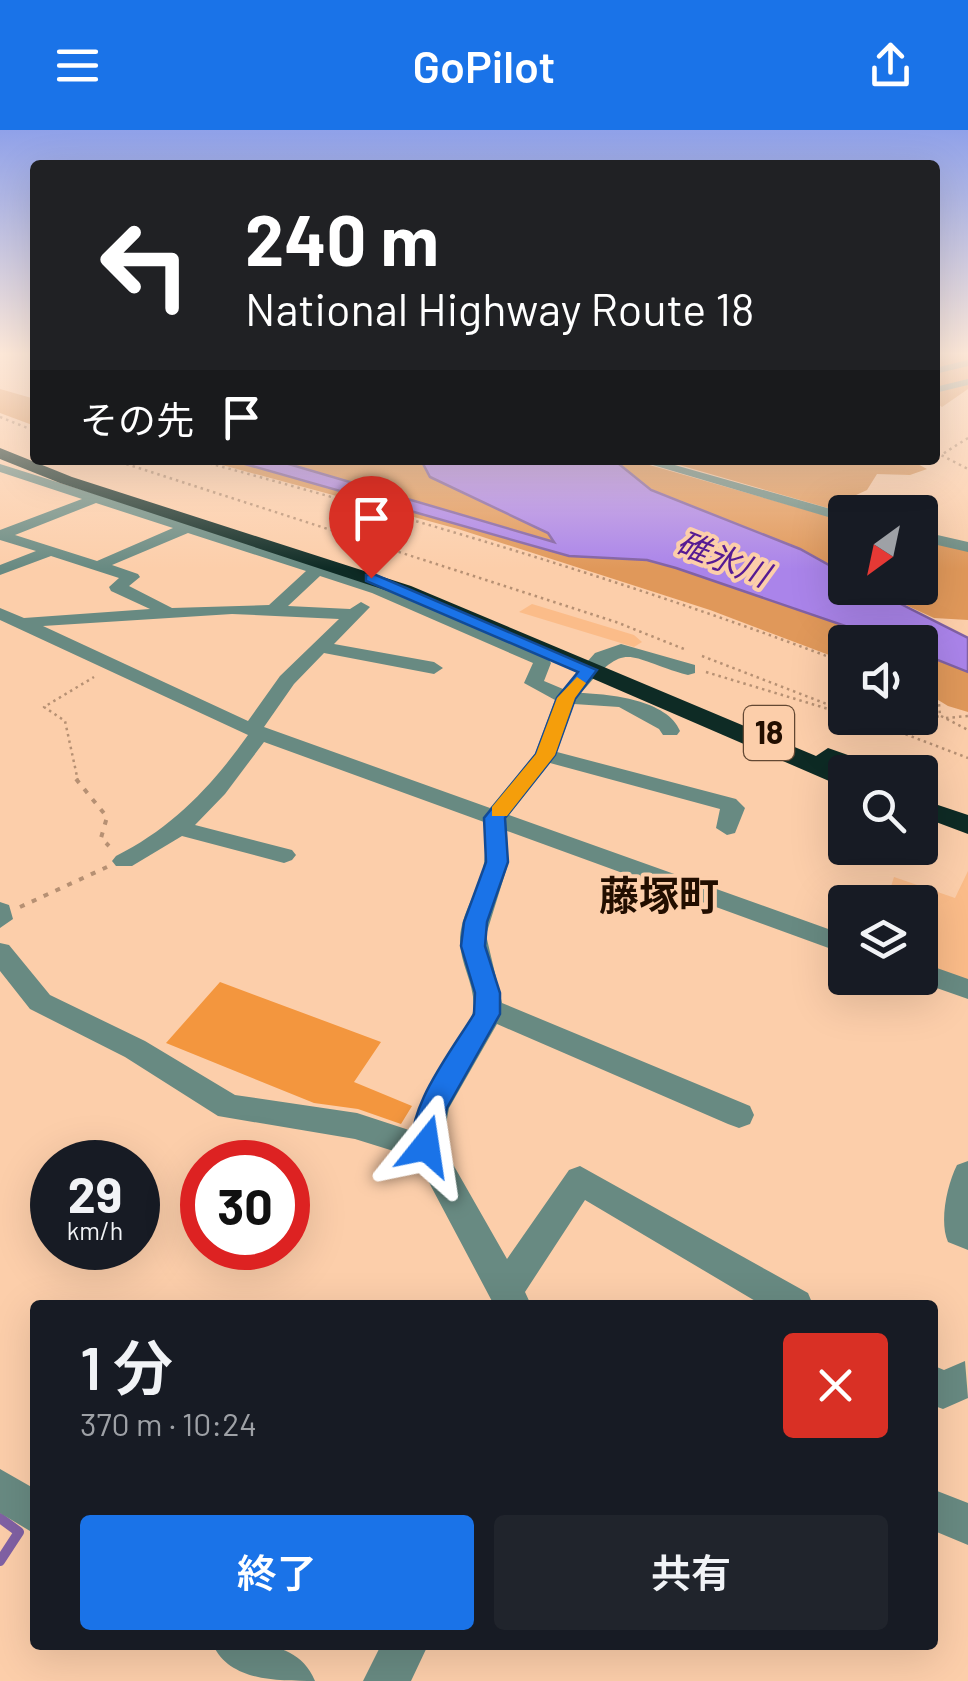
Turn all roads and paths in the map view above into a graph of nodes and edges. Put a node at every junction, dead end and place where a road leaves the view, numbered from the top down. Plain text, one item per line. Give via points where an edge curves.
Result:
1 (18, 424) edge
2 (22, 426) joint
3 (30, 428) edge
4 (968, 438) edge
5 (0, 443) edge
6 (0, 453) edge
7 (30, 456) edge
8 (0, 465) edge
9 (55, 465) edge
10 (129, 465) edge
11 (216, 465) edge
12 (660, 465) edge
13 (968, 469) edge
14 (66, 480) junction
15 (95, 499) junction
16 (828, 513) edge
17 (186, 528) junction
18 (0, 535) edge
19 (938, 540) edge
20 (968, 547) edge
21 (49, 552) junction
22 (96, 567) junction
23 (318, 569) junction
24 (0, 570) edge
25 (378, 589) junction
26 (274, 610) junction
27 (170, 611) junction
28 (355, 614) junction
29 (5, 616) edge
30 (319, 647) junction
31 (828, 657) edge
32 (595, 664) junction
33 (111, 666) junction
34 (434, 668) dead end
35 (688, 669) joint
36 (566, 698) junction
37 (938, 703) edge
38 (828, 705) edge
39 (828, 707) edge
40 (968, 716) edge
41 (943, 717) junction
42 (938, 718) edge
43 (968, 730) edge
44 (670, 731) dead end
45 (256, 732) junction
46 (908, 735) edge
47 (545, 755) junction
48 (829, 755) edge
49 (968, 758) edge
50 (828, 770) edge
51 (938, 795) edge
52 (968, 806) edge
53 (938, 814) edge
54 (495, 818) junction
55 (968, 825) edge
56 (176, 827) junction
57 (727, 828) dead end
58 (284, 855) dead end
59 (124, 861) junction
60 (0, 911) edge
61 (0, 919) edge
62 (828, 938) edge
63 (0, 952) edge
64 (938, 978) edge
65 (968, 989) edge
66 (487, 1008) junction
67 (739, 1114) dead end
68 (426, 1146) junction
69 (968, 1175) edge
70 (968, 1234) edge
71 (510, 1298) edge
72 (786, 1300) edge
73 (0, 1489) edge
74 (30, 1510) edge
75 (938, 1512) edge
76 (968, 1524) edge
77 (243, 1650) edge
78 (403, 1650) edge
79 (292, 1681) edge
80 (386, 1681) edge

1 - 2 path
2 - 3 path
4 - 13 path via 941,455
5 - 7 highway, 18
6 - 14 highway, 18
8 - 14 highway, 18
8 - 15 street
9 - 32 highway, 18 via 413,581
10 - 38 path via 616,622
11 - 31 path via 456,530
12 - 16 street
14 - 32 highway, 18 via 404,590
15 - 17 street
15 - 18 street
17 - 22 street
17 - 23 street
18 - 21 street
19 - 20 street
21 - 22 street
21 - 24 street
22 - 27 street via 132,576 116,588
23 - 25 street
23 - 26 street
25 - 28 street
25 - 36 street via 538,658 534,683
26 - 27 street
26 - 28 street
27 - 29 street via 72,622
28 - 30 street
29 - 33 street
30 - 34 street
30 - 45 street via 287,680
32 - 35 street via 621,649
32 - 36 street
32 - 48 highway, 18
32 - 50 highway, 18
33 - 45 street
33 - 59 path via 44,706 66,721 76,778 107,817 101,838
35 - 39 path
36 - 44 street via 622,701
36 - 47 street
37 - 41 path
40 - 41 path
41 - 42 path
41 - 43 path
45 - 54 street
45 - 56 street via 221,791
46 - 49 path
47 - 54 street
47 - 57 street via 728,804 734,808
51 - 52 highway
53 - 55 highway
54 - 62 street
54 - 66 street via 497,862 473,946
56 - 58 street
56 - 59 street via 154,848
59 - 61 path via 56,887
60 - 61 street
63 - 68 street via 40,1002 135,1049 229,1108 357,1126
64 - 65 street
66 - 67 street
66 - 68 street via 426,1123
68 - 71 street
69 - 70 street via 960,1231
71 - 72 street via 580,1180
73 - 74 street
75 - 76 street
77 - 79 street
78 - 80 street

